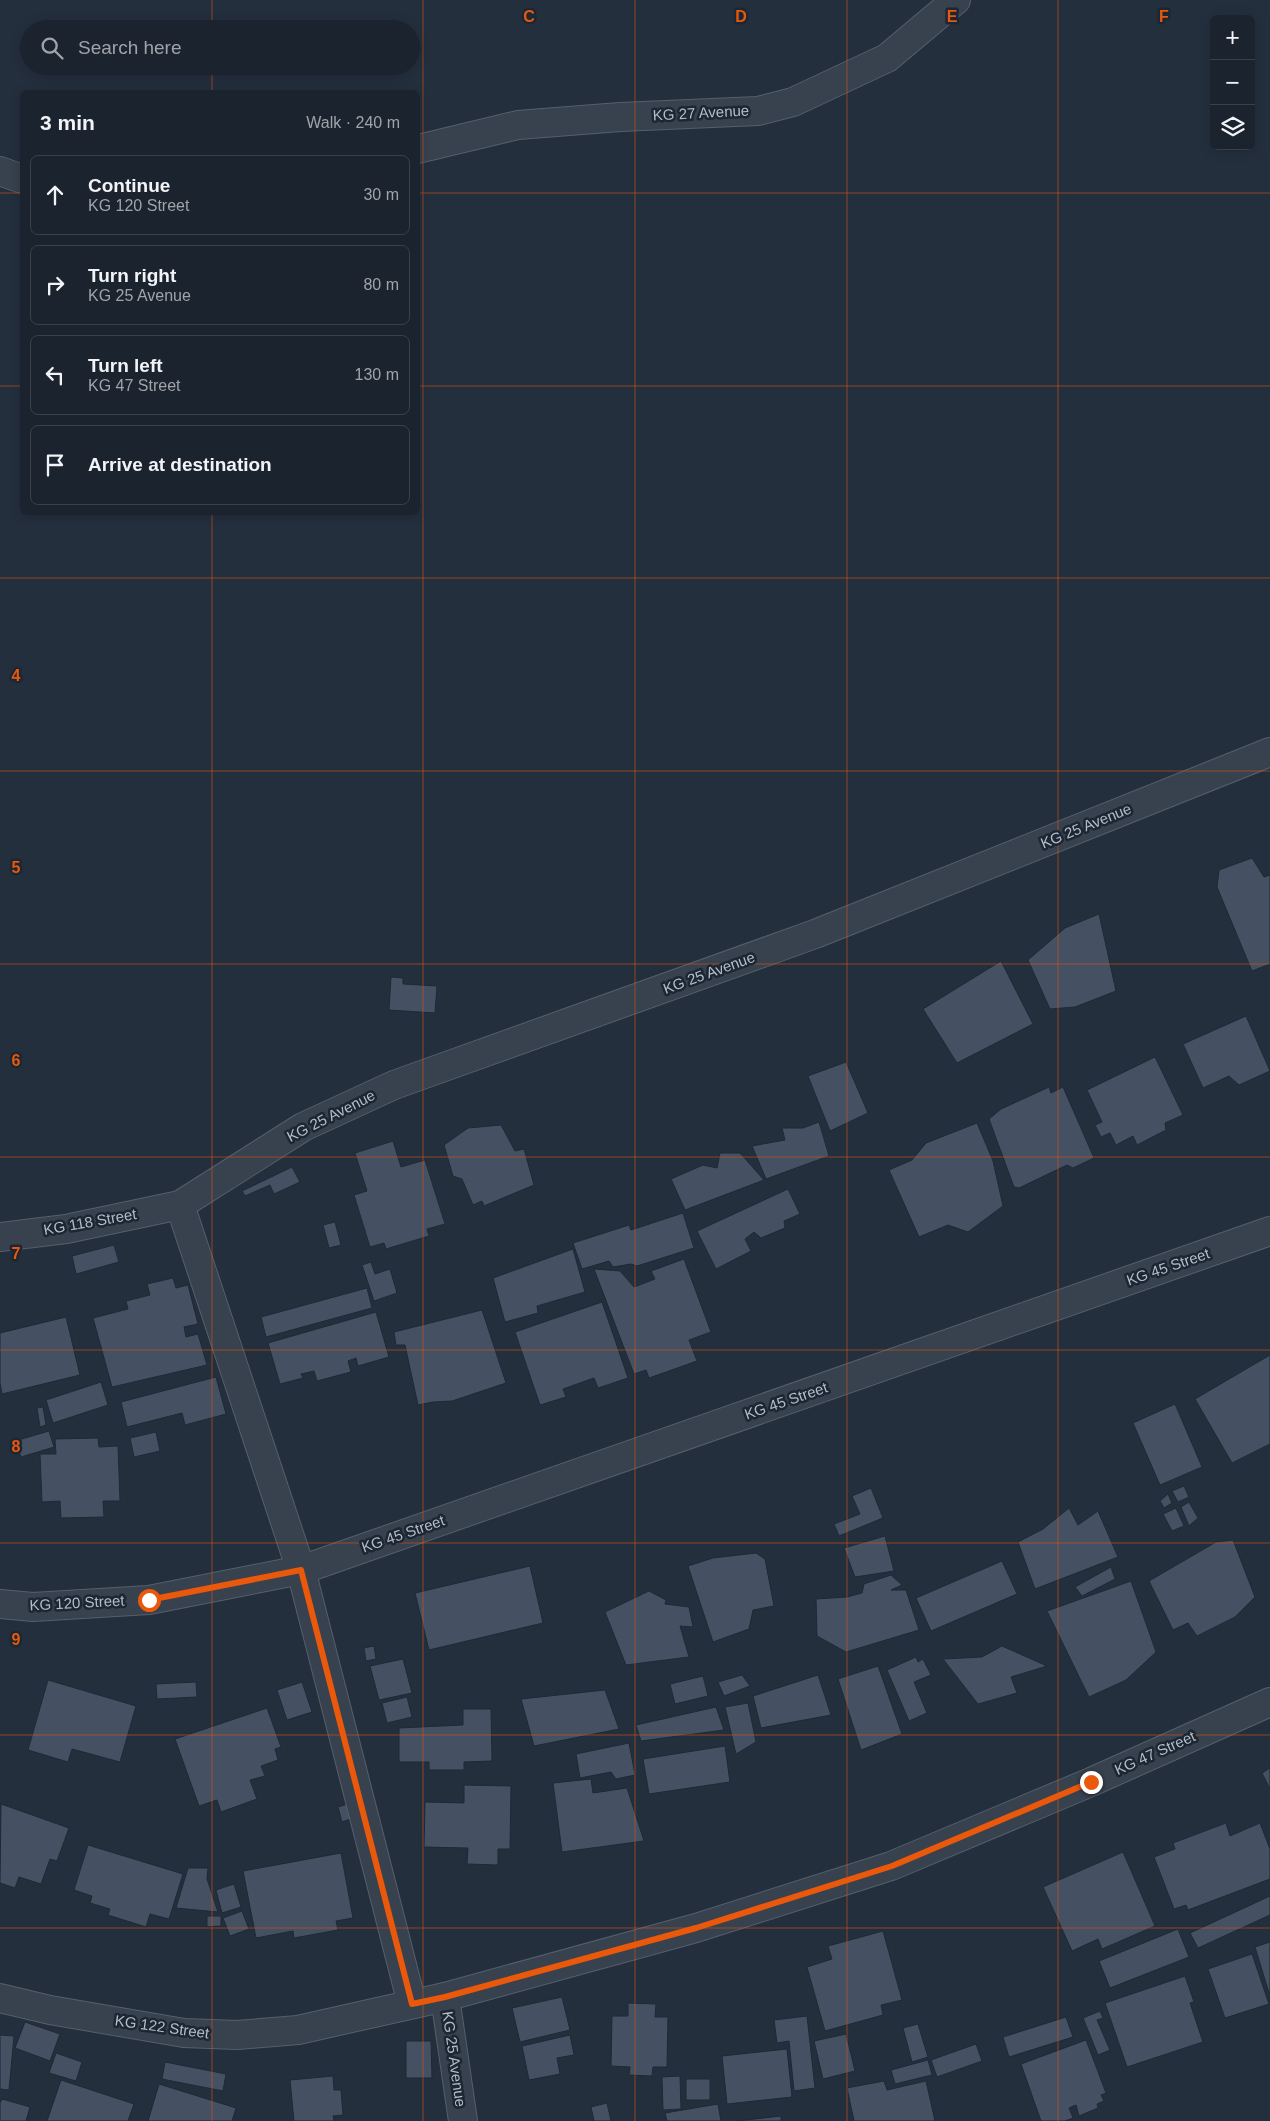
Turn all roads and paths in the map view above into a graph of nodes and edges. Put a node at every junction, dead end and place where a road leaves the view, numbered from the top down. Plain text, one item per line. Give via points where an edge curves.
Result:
1 (956, 0) edge
2 (420, 149) edge
3 (0, 171) edge
4 (20, 178) edge
5 (1270, 752) edge
6 (180, 1205) junction
7 (1270, 1231) edge
8 (0, 1237) edge
9 (301, 1570) junction
10 (0, 1604) edge
11 (1270, 1702) edge
12 (445, 1997) junction
13 (0, 1998) edge
14 (412, 2004) junction
15 (463, 2121) edge

1 - 2 street, KG 27 Avenue via 887,58 792,102 758,111 518,125
3 - 4 street
5 - 6 street, KG 25 Avenue via 815,934 394,1085 303,1127
6 - 8 street, KG 118 Street via 66,1229
6 - 9 street
7 - 9 street, KG 45 Street
9 - 10 street, KG 120 Street via 149,1600 33,1607
9 - 14 street
11 - 12 street, KG 47 Street via 892,1866 696,1928
12 - 14 street, KG 47 Street
12 - 15 street, KG 25 Avenue
13 - 14 street, KG 122 Street via 184,2033 238,2035 298,2030

